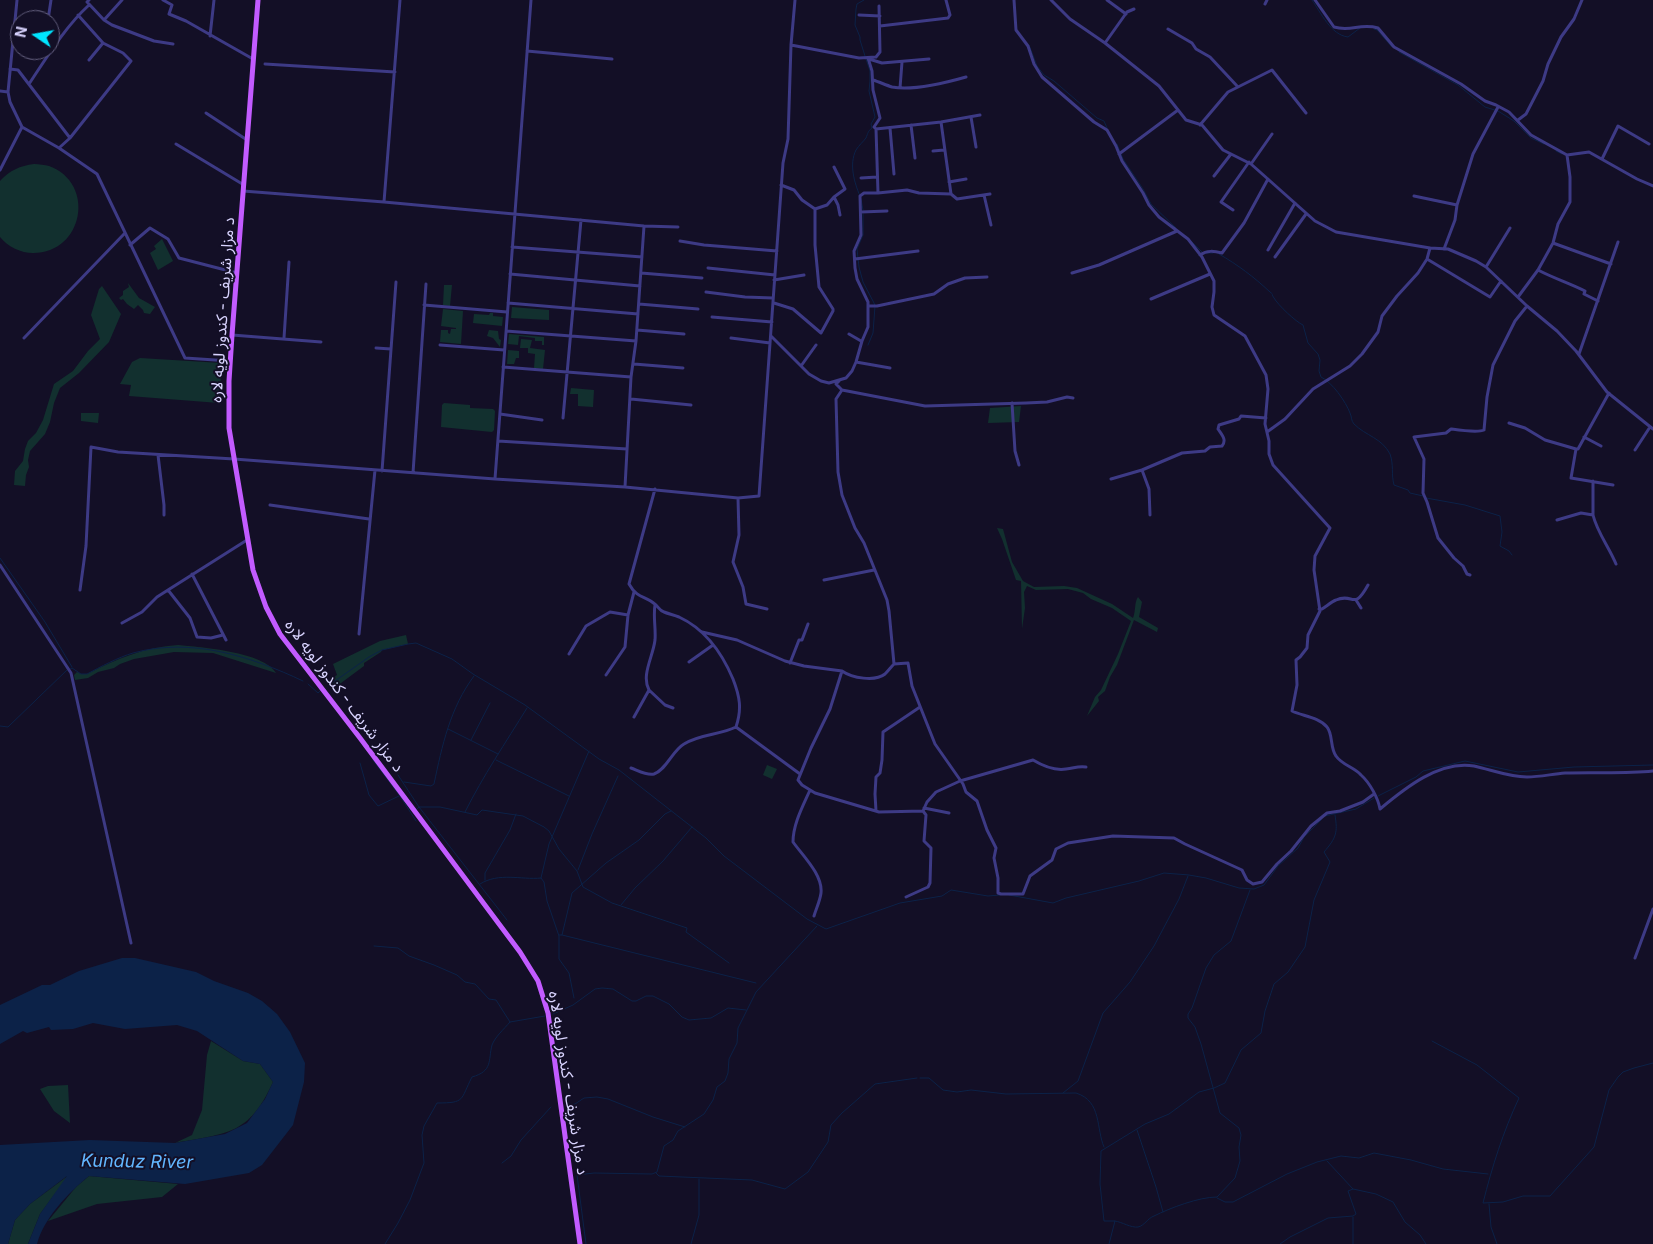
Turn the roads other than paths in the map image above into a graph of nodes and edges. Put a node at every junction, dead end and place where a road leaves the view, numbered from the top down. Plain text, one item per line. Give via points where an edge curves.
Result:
1 (16, 0) edge
2 (122, 0) edge
3 (163, 0) edge
4 (214, 0) edge
5 (258, 0) edge
6 (400, 0) edge
7 (531, 0) edge
8 (795, 0) edge
9 (946, 0) edge
10 (1014, 0) edge
11 (1051, 0) edge
12 (1107, 0) edge
13 (1267, 0) edge
14 (1315, 0) edge
15 (1582, 0) edge
16 (89, 2) edge
17 (1265, 4) dead end
18 (879, 6) dead end
19 (1134, 9) dead end
20 (1126, 14) junction
21 (78, 15) junction
22 (859, 15) dead end
23 (880, 16) junction
24 (104, 20) junction
25 (880, 26) junction
26 (1168, 29) dead end
27 (210, 36) junction
28 (103, 43) junction
29 (1105, 43) junction
30 (173, 44) dead end
31 (791, 45) junction
32 (527, 51) junction
33 (868, 58) junction
34 (612, 59) dead end
35 (929, 59) dead end
36 (89, 60) dead end
37 (253, 60) junction
38 (902, 62) junction
39 (265, 64) dead end
40 (10, 69) junction
41 (395, 72) junction
42 (966, 77) dead end
43 (874, 80) junction
44 (29, 84) junction
45 (1238, 87) junction
46 (900, 88) junction
47 (0, 91) edge
48 (8, 92) junction
49 (1498, 107) junction
50 (1178, 110) junction
51 (206, 113) dead end
52 (1306, 113) dead end
53 (980, 115) dead end
54 (971, 116) junction
55 (1518, 120) junction
56 (940, 122) junction
57 (1200, 124) junction
58 (911, 125) junction
59 (22, 127) junction
60 (890, 128) junction
61 (876, 129) junction
62 (1272, 134) dead end
63 (70, 138) junction
64 (247, 140) junction
65 (176, 144) dead end
66 (1649, 144) dead end
67 (976, 147) dead end
68 (59, 148) junction
69 (944, 150) junction
70 (933, 151) dead end
71 (1119, 154) junction
72 (1231, 154) junction
73 (1567, 156) junction
74 (915, 158) dead end
75 (1602, 159) junction
76 (1250, 163) junction
77 (834, 167) dead end
78 (0, 170) edge
79 (894, 174) dead end
80 (1214, 176) dead end
81 (878, 177) junction
82 (861, 178) dead end
83 (966, 179) dead end
84 (1268, 179) junction
85 (949, 182) junction
86 (781, 185) junction
87 (1653, 186) edge
88 (243, 188) junction
89 (878, 193) junction
90 (951, 194) junction
91 (990, 194) dead end
92 (984, 195) junction
93 (834, 196) junction
94 (1414, 196) dead end
95 (384, 202) junction
96 (1295, 204) junction
97 (1457, 205) junction
98 (814, 210) junction
99 (1233, 210) dead end
100 (887, 211) dead end
101 (861, 212) junction
102 (515, 213) junction
103 (1306, 214) junction
104 (840, 215) dead end
105 (581, 220) junction
106 (991, 225) dead end
107 (644, 226) junction
108 (678, 227) dead end
109 (1510, 228) dead end
110 (1177, 231) junction
111 (125, 233) junction
112 (680, 241) dead end
113 (1618, 242) dead end
114 (1553, 243) junction
115 (130, 244) junction
116 (512, 247) junction
117 (1430, 248) junction
118 (1444, 249) junction
119 (1268, 250) dead end
120 (777, 251) junction
121 (918, 251) dead end
122 (578, 252) junction
123 (1200, 255) junction
124 (642, 257) junction
125 (1275, 257) dead end
126 (855, 259) junction
127 (1426, 259) junction
128 (289, 262) dead end
129 (1611, 264) junction
130 (1486, 267) junction
131 (708, 268) dead end
132 (1538, 270) junction
133 (237, 273) junction
134 (641, 273) junction
135 (1072, 273) dead end
136 (510, 274) junction
137 (1210, 274) junction
138 (775, 275) junction
139 (804, 275) dead end
140 (987, 277) dead end
141 (702, 278) dead end
142 (576, 280) junction
143 (774, 280) junction
144 (1501, 281) junction
145 (396, 282) dead end
146 (426, 284) dead end
147 (640, 286) junction
148 (706, 292) dead end
149 (1518, 297) junction
150 (773, 298) junction
151 (1151, 299) dead end
152 (1598, 302) junction
153 (508, 303) junction
154 (774, 303) junction
155 (638, 304) junction
156 (424, 305) junction
157 (868, 306) junction
158 (1527, 306) junction
159 (573, 308) junction
160 (698, 309) dead end
161 (507, 312) junction
162 (638, 314) junction
163 (712, 317) dead end
164 (772, 322) junction
165 (637, 330) junction
166 (506, 331) junction
167 (684, 334) dead end
168 (849, 334) dead end
169 (232, 335) junction
170 (571, 336) junction
171 (771, 336) junction
172 (24, 338) dead end
173 (284, 338) junction
174 (731, 338) dead end
175 (636, 340) junction
176 (862, 341) junction
177 (321, 342) dead end
178 (770, 343) junction
179 (440, 345) dead end
180 (816, 345) dead end
181 (376, 348) dead end
182 (391, 349) junction
183 (504, 350) junction
184 (1579, 355) junction
185 (230, 361) junction
186 (856, 362) junction
187 (634, 364) junction
188 (801, 366) junction
189 (503, 367) junction
190 (683, 368) dead end
191 (890, 368) dead end
192 (567, 372) junction
193 (631, 377) junction
194 (839, 380) junction
195 (842, 390) junction
196 (1609, 393) junction
197 (631, 398) junction
198 (1073, 398) dead end
199 (1012, 403) junction
200 (692, 405) dead end
201 (500, 414) junction
202 (564, 418) dead end
203 (1266, 418) junction
204 (542, 420) dead end
205 (1509, 423) dead end
206 (1652, 428) edge
207 (1267, 432) junction
208 (1584, 437) junction
209 (498, 441) junction
210 (1600, 446) dead end
211 (627, 449) junction
212 (1576, 449) junction
213 (1635, 450) dead end
214 (158, 455) junction
215 (234, 459) junction
216 (1019, 465) dead end
217 (375, 470) junction
218 (1142, 470) junction
219 (382, 471) junction
220 (413, 473) junction
221 (495, 479) junction
222 (1111, 480) dead end
223 (1593, 481) junction
224 (1614, 485) dead end
225 (625, 487) junction
226 (655, 489) junction
227 (738, 498) junction
228 (270, 506) dead end
229 (164, 515) dead end
230 (1150, 515) dead end
231 (1593, 515) junction
232 (369, 519) junction
233 (1557, 520) dead end
234 (247, 540) junction
235 (1616, 564) dead end
236 (0, 566) edge
237 (874, 570) junction
238 (192, 574) junction
239 (1470, 575) dead end
240 (824, 580) dead end
241 (1368, 585) dead end
242 (80, 590) dead end
243 (168, 590) junction
244 (634, 592) junction
245 (1356, 600) junction
246 (655, 604) junction
247 (1361, 608) dead end
248 (768, 609) dead end
249 (1319, 609) junction
250 (628, 615) junction
251 (122, 623) dead end
252 (808, 624) dead end
253 (702, 632) junction
254 (359, 634) dead end
255 (223, 635) junction
256 (226, 640) dead end
257 (713, 645) junction
258 (569, 654) dead end
259 (689, 662) dead end
260 (790, 663) junction
261 (894, 664) junction
262 (842, 671) junction
263 (606, 675) dead end
264 (649, 690) junction
265 (920, 707) junction
266 (673, 708) dead end
267 (634, 717) dead end
268 (736, 727) junction
269 (1086, 767) dead end
270 (631, 768) dead end
271 (1653, 771) edge
272 (800, 774) junction
273 (960, 781) junction
274 (810, 790) junction
275 (1374, 794) junction
276 (923, 809) junction
277 (876, 811) junction
278 (949, 813) dead end
279 (906, 897) dead end
280 (1653, 908) edge
281 (814, 916) dead end
282 (131, 943) dead end
283 (1635, 958) dead end
284 (580, 1244) edge

1 - 40 street
2 - 24 street
3 - 27 street via 172,5 169,14
4 - 27 street
5 - 37 main road, د مزار شریف - کندوز لویه لاره
6 - 41 street
7 - 32 street
8 - 31 street
9 - 25 street via 948,18
10 - 71 street via 1016,30 1028,46 1042,77 1107,130
11 - 29 street via 1070,19
12 - 20 street
13 - 17 street
14 - 49 street via 1334,27 1378,28 1394,47 1461,84 1484,102
15 - 55 street via 1574,20 1558,43 1526,114
16 - 21 street
16 - 24 street
18 - 23 street
19 - 20 street
20 - 29 street
21 - 28 street
21 - 44 street
22 - 23 street
23 - 25 street
24 - 30 street via 154,41
25 - 33 street via 880,52
26 - 45 street via 1210,57
27 - 37 street
28 - 36 street
28 - 63 street via 123,53 130,63
29 - 50 street via 1159,86
31 - 33 street
31 - 86 street via 788,139
32 - 34 street
32 - 102 street
33 - 38 street via 882,63
33 - 43 street
35 - 38 street
37 - 64 main road, د مزار شریف - کندوز لویه لاره
38 - 46 street
39 - 41 street
40 - 44 street via 18,70
40 - 48 street
41 - 95 street
42 - 46 street
43 - 46 street
43 - 61 street via 873,90 880,118 874,127
44 - 63 street
45 - 52 street via 1272,70
45 - 57 street via 1228,92
47 - 48 street
48 - 59 street
49 - 55 street
49 - 97 street via 1473,154
50 - 57 street via 1186,120
50 - 71 street
51 - 64 street
53 - 54 street
54 - 56 street
54 - 67 street
55 - 73 street via 1531,135
56 - 58 street
56 - 69 street
57 - 72 street via 1223,150
58 - 60 street
58 - 74 street
59 - 68 street
59 - 78 street
60 - 61 street
60 - 79 street
61 - 81 street
62 - 76 street
63 - 68 street
64 - 88 main road, د مزار شریف - کندوز لویه لاره
65 - 88 street
66 - 75 street via 1618,126
68 - 111 street via 97,174
69 - 70 street
69 - 85 street
71 - 110 street via 1149,204
72 - 76 street
72 - 80 street
73 - 75 street via 1589,152
73 - 114 street via 1570,202 1558,224
75 - 87 street
76 - 84 street
76 - 99 street via 1220,202
77 - 93 street via 845,189
81 - 82 street
81 - 89 street
83 - 85 street
84 - 96 street
84 - 123 street via 1244,223 1222,253 1214,250
85 - 90 street
86 - 98 street via 794,190
86 - 120 street
88 - 95 street
88 - 133 main road, د مزار شریف - کندوز لویه لاره
89 - 90 street via 907,190
89 - 101 street via 861,194
90 - 92 street via 957,199
91 - 92 street
92 - 106 street
93 - 98 street via 826,205
93 - 104 street
94 - 97 street
95 - 102 street
96 - 103 street
96 - 119 street
97 - 118 street
98 - 154 street via 819,287 833,311 821,333 793,309
100 - 101 street
101 - 126 street via 861,236 854,252
102 - 105 street
102 - 116 street
103 - 117 street via 1336,232
103 - 125 street
105 - 107 street
105 - 122 street
107 - 108 street
107 - 124 street
109 - 130 street
110 - 123 street
110 - 135 street via 1107,262
111 - 115 street
111 - 172 street
112 - 120 street
113 - 129 street
114 - 129 street
114 - 132 street
115 - 133 street via 150,228 168,239 179,258
115 - 185 street via 185,358
116 - 122 street
116 - 136 street
117 - 118 street
117 - 127 street
118 - 130 street via 1458,252
120 - 138 street
121 - 126 street
122 - 124 street
122 - 142 street
123 - 137 street
124 - 134 street
126 - 157 street via 857,279
127 - 144 street via 1490,297
127 - 207 street via 1382,316 1378,332 1362,354 1350,366 1312,389 1285,419
128 - 173 street
129 - 152 street
130 - 144 street
131 - 138 street
132 - 149 street
132 - 152 street via 1570,283
133 - 169 main road, د مزار شریف - کندوز لویه لاره
134 - 141 street
134 - 147 street
136 - 142 street
136 - 153 street
137 - 151 street
137 - 203 street via 1214,281 1214,315 1245,336 1266,375
138 - 143 street
139 - 143 street
140 - 157 street via 965,278 934,294
142 - 147 street
142 - 159 street
143 - 150 street
144 - 149 street
145 - 182 street
146 - 156 street
147 - 155 street
148 - 150 street
149 - 158 street
150 - 154 street
152 - 184 street
153 - 159 street
153 - 161 street
154 - 164 street
155 - 160 street
155 - 162 street
156 - 161 street
156 - 220 street
157 - 176 street via 868,327
158 - 184 street
158 - 239 street via 1515,321 1493,365 1484,430 1451,430 1414,437 1424,460 1422,493 1438,538
159 - 162 street
159 - 170 street
161 - 166 street
162 - 165 street
163 - 164 street
164 - 171 street
165 - 167 street
165 - 175 street
166 - 170 street
166 - 183 street
168 - 176 street
169 - 173 street
169 - 185 main road, د مزار شریف - کندوز لویه لاره
170 - 175 street
170 - 192 street
171 - 178 street
171 - 188 street
173 - 177 street
174 - 178 street
175 - 187 street
176 - 186 street
178 - 227 street via 759,496
179 - 183 street
180 - 188 street
181 - 182 street
182 - 219 street
183 - 189 street
184 - 196 street
185 - 215 main road, د مزار شریف - کندوز لویه لاره via 229,428
186 - 191 street
186 - 194 street via 846,378
187 - 190 street
187 - 193 street
188 - 194 street via 821,381
189 - 192 street
189 - 201 street
192 - 193 street
192 - 202 street
193 - 197 street
194 - 195 street via 836,384
195 - 199 street via 925,406
195 - 237 street via 836,399 838,472 845,504
196 - 206 street
196 - 208 street
197 - 200 street
197 - 211 street
198 - 199 street
199 - 216 street
201 - 204 street
201 - 209 street
203 - 207 street
203 - 218 street via 1241,416 1219,425 1224,437 1222,446 1182,454
205 - 212 street via 1545,440
206 - 213 street
207 - 249 street via 1272,465 1330,528 1315,556
208 - 210 street
208 - 212 street
209 - 211 street
209 - 221 street
211 - 225 street
212 - 223 street via 1571,478
214 - 215 street
214 - 229 street
214 - 242 street via 91,447 86,546
215 - 217 street
215 - 234 main road, د مزار شریف - کندوز لویه لاره
217 - 219 street
217 - 232 street
218 - 222 street
218 - 230 street via 1148,489
219 - 220 street
220 - 221 street
221 - 225 street
223 - 224 street
223 - 231 street
225 - 226 street
226 - 227 street
226 - 244 street via 629,584
227 - 248 street via 739,535 734,562 746,604
228 - 232 street
231 - 233 street via 1581,514
231 - 235 street via 1596,528
232 - 254 street
234 - 238 street
234 - 284 main road, د مزار شریف - کندوز لویه لاره via 258,590 280,634 474,890 538,981 548,1013
236 - 282 street via 71,674
237 - 240 street
237 - 261 street via 887,600
238 - 243 street
238 - 255 street
241 - 245 street via 1361,598
243 - 251 street via 142,612
243 - 255 street via 190,618 197,637
244 - 246 street
244 - 250 street
245 - 247 street
245 - 249 street via 1337,599
246 - 253 street via 659,610 679,617
246 - 264 street via 655,640 646,682
249 - 275 street via 1308,635 1307,648 1296,660 1297,685 1292,711 1321,721 1329,728 1335,756 1361,774
250 - 258 street via 610,612 586,626
250 - 263 street via 625,646
252 - 260 street
253 - 257 street
253 - 260 street via 737,640
255 - 256 street
257 - 259 street
257 - 268 street via 729,670 740,698 741,711
260 - 262 street
261 - 262 street via 880,676 862,678
261 - 265 street via 908,663 908,673
262 - 272 street via 830,709
264 - 266 street
264 - 267 street
265 - 273 street via 935,744
265 - 277 street via 883,732 880,773 876,777
268 - 270 street via 685,743 654,774
268 - 272 street
269 - 273 street via 1045,768 1033,760
271 - 275 street via 1526,777 1459,765 1433,772 1380,809
272 - 274 street via 798,780
273 - 275 street via 966,792 977,801 996,848 998,893 1014,895 1023,894 1030,876 1052,860 1056,849 1068,843 1113,836 1174,838 1242,870 1253,884 1262,882 1327,813 1363,802
273 - 276 street via 936,792
274 - 277 street
274 - 281 street via 794,827 793,842 821,883
276 - 277 street
276 - 278 street
276 - 279 street via 926,814 924,841 931,848 930,882 928,887
280 - 283 street

